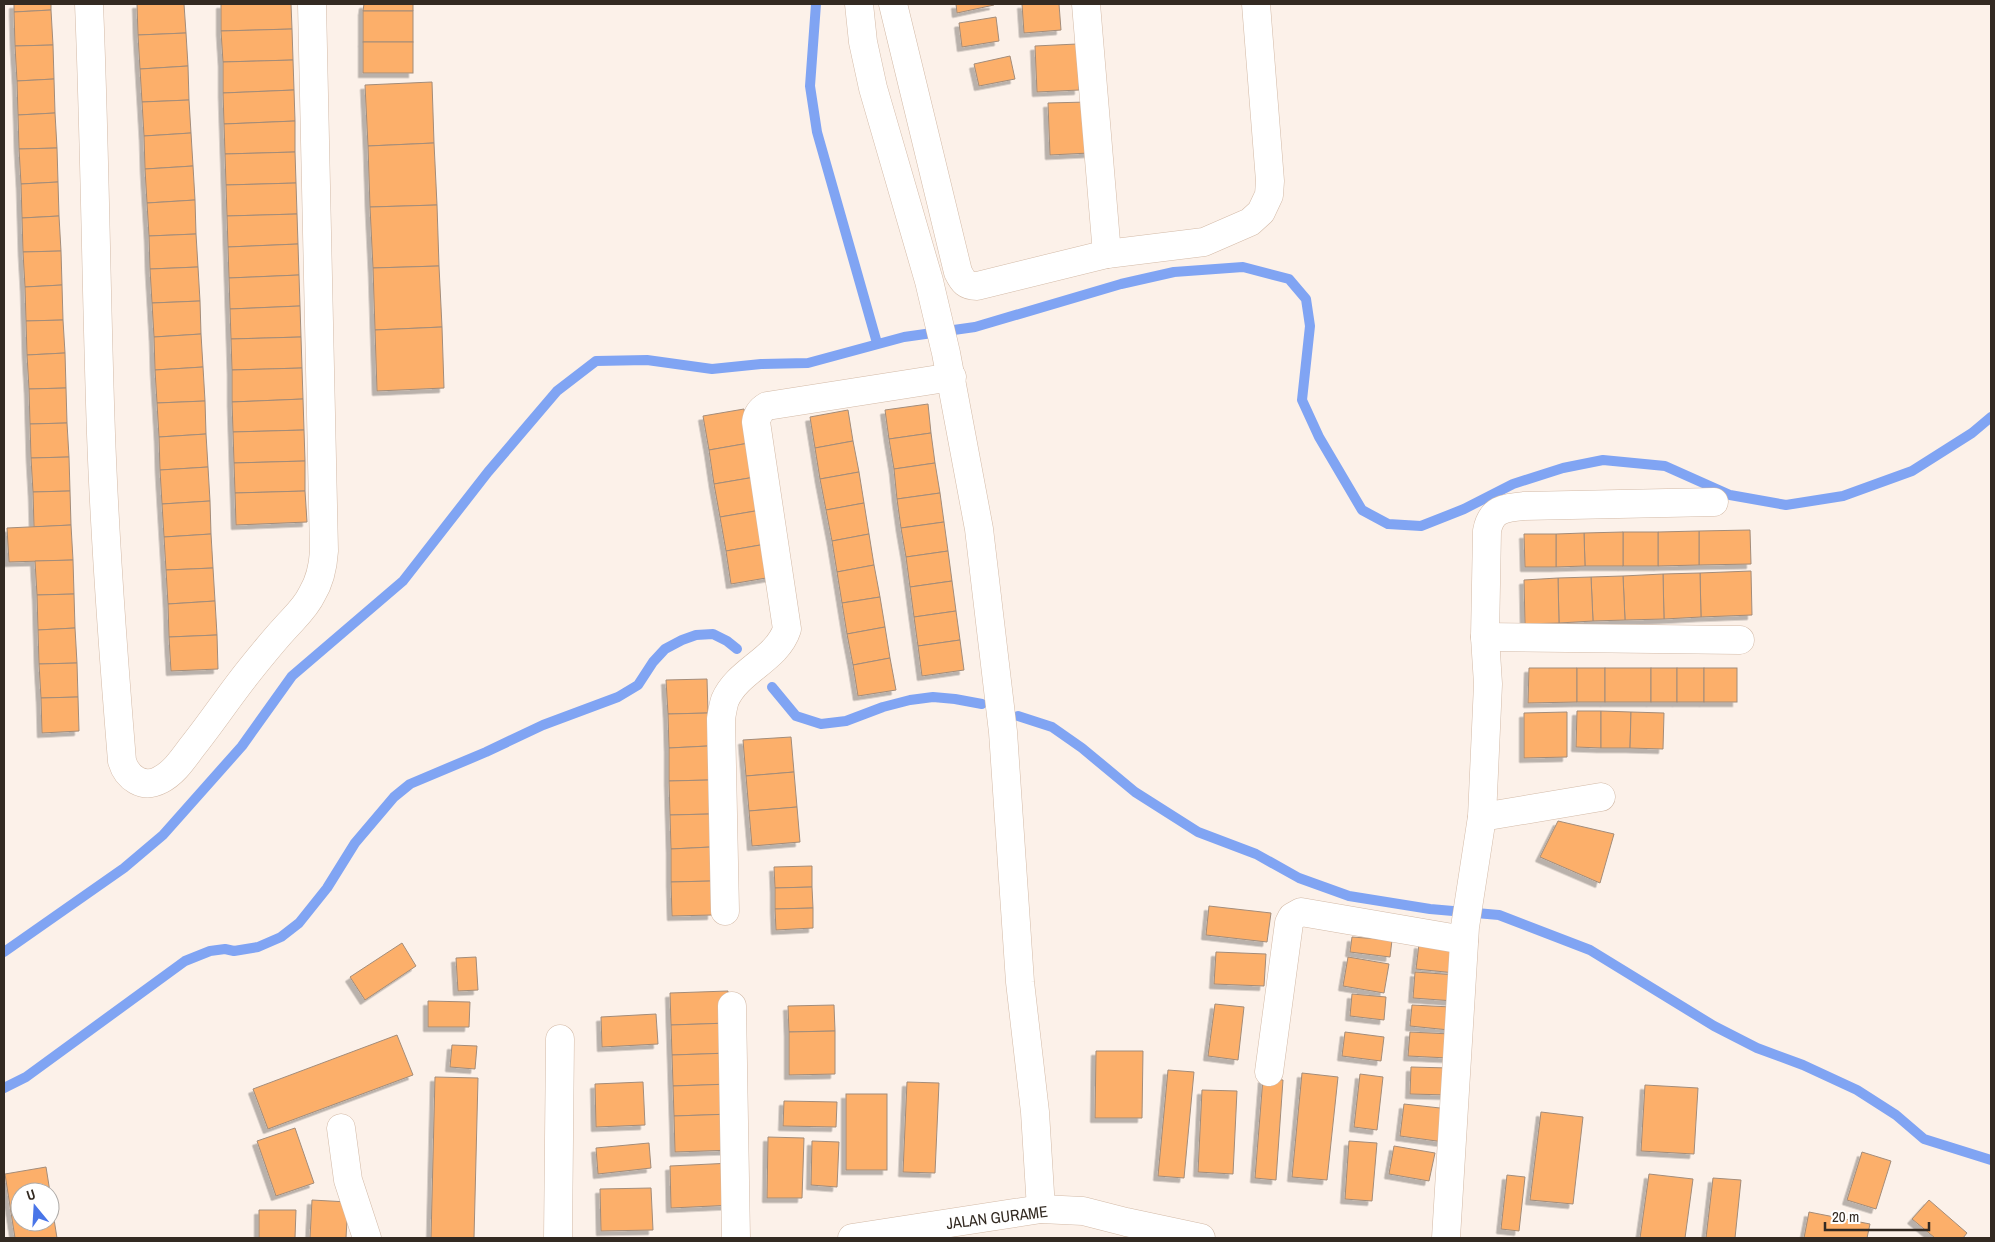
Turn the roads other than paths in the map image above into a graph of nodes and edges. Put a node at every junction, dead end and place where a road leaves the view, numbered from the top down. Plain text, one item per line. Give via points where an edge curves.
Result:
1 (89, 4) edge
2 (312, 4) edge
3 (859, 4) edge
4 (893, 4) edge
5 (1086, 4) edge
6 (1256, 4) edge
7 (1107, 254) junction
8 (958, 272) junction
9 (931, 290) junction
10 (949, 365) junction
11 (1714, 502) dead end
12 (1486, 637) junction
13 (1740, 640) dead end
14 (1600, 797) dead end
15 (1482, 817) junction
16 (725, 911) dead end
17 (1464, 934) junction
18 (732, 1006) dead end
19 (560, 1039) dead end
20 (1269, 1072) dead end
21 (341, 1128) dead end
22 (1041, 1209) junction
23 (883, 1235) edge
24 (367, 1238) edge
25 (558, 1238) edge
26 (736, 1238) edge
27 (852, 1238) edge
28 (1201, 1238) edge
29 (1446, 1238) edge

1 - 2 street via 109,602 122,761 130,777 150,782 164,777 186,755 248,672 311,596 321,573 324,551
3 - 9 street via 873,88
4 - 8 street
5 - 7 street
6 - 7 street via 1270,181 1269,195 1261,212 1250,222 1204,242
7 - 8 street via 977,286 969,286
8 - 9 street
9 - 10 street
10 - 16 street via 767,406 757,417 788,629 781,644 733,688 725,700 721,719
10 - 22 street via 979,529 1003,732 1020,982 1035,1112
11 - 12 street via 1524,506 1494,513 1487,531
12 - 13 street
12 - 15 street via 1488,684
14 - 15 street
15 - 17 street
17 - 20 street via 1301,912 1295,915 1289,923
17 - 29 street
18 - 26 street
19 - 25 street
21 - 24 street via 348,1180
22 - 23 street, JALAN GURAME
22 - 28 street, JALAN GURAME via 1083,1211
23 - 27 street, JALAN GURAME

